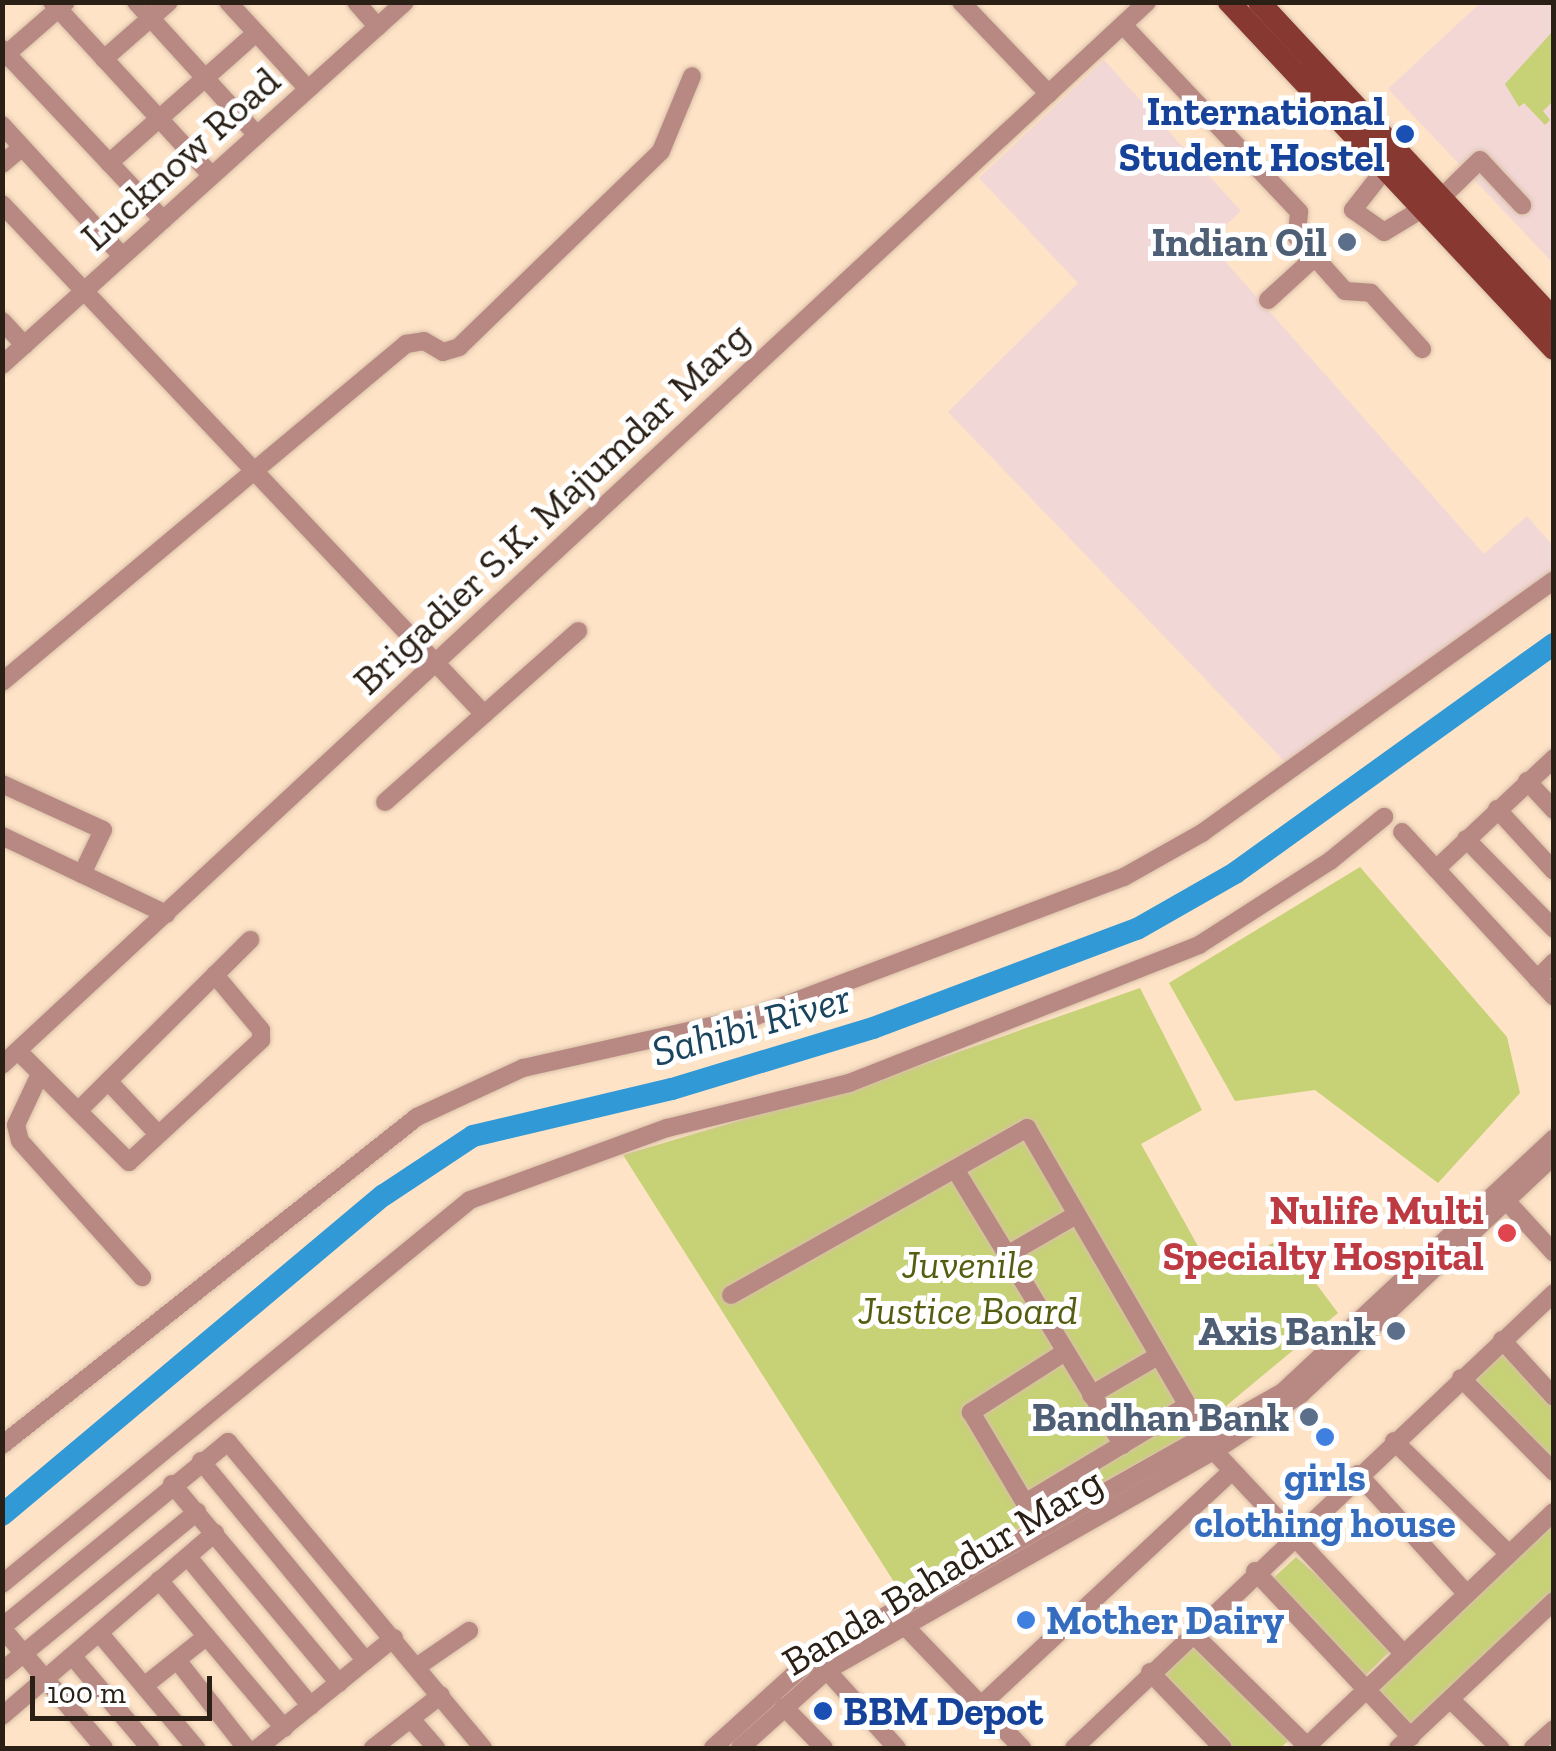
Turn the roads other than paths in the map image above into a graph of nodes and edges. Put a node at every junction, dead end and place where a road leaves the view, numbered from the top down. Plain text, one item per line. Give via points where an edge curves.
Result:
1 (136, 2) edge
2 (170, 2) edge
3 (228, 2) edge
4 (356, 2) edge
5 (404, 2) edge
6 (962, 2) edge
7 (1147, 2) edge
8 (1228, 2) edge
9 (1259, 2) edge
10 (59, 5) edge
11 (151, 19) junction
12 (1123, 25) junction
13 (378, 27) junction
14 (256, 33) junction
15 (4, 54) edge
16 (104, 60) junction
17 (692, 76) dead end
18 (205, 78) junction
19 (308, 90) junction
20 (1049, 94) junction
21 (158, 118) junction
22 (2, 124) edge
23 (257, 135) junction
24 (22, 146) junction
25 (109, 163) junction
26 (2, 164) edge
27 (1385, 169) junction
28 (212, 176) junction
29 (1431, 203) junction
30 (2, 204) edge
31 (1522, 205) dead end
32 (163, 220) junction
33 (122, 256) junction
34 (1314, 257) junction
35 (84, 292) junction
36 (1268, 300) dead end
37 (1542, 307) edge
38 (2, 321) edge
39 (24, 345) junction
40 (1422, 349) dead end
41 (1554, 349) edge
42 (2, 365) edge
43 (254, 469) junction
44 (1554, 580) edge
45 (578, 631) dead end
46 (437, 662) junction
47 (2, 682) edge
48 (484, 714) junction
49 (1554, 758) edge
50 (1527, 781) junction
51 (2, 784) edge
52 (384, 802) dead end
53 (1496, 809) junction
54 (1554, 810) edge
55 (1384, 817) dead end
56 (1402, 832) dead end
57 (2, 836) edge
58 (1466, 839) junction
59 (1436, 870) junction
60 (1554, 871) edge
61 (82, 874) junction
62 (166, 914) junction
63 (1554, 930) edge
64 (250, 940) dead end
65 (1554, 962) edge
66 (214, 975) junction
67 (1537, 978) junction
68 (1554, 997) edge
69 (18, 1051) junction
70 (2, 1065) edge
71 (40, 1074) junction
72 (108, 1082) junction
73 (78, 1111) junction
74 (158, 1134) junction
75 (1554, 1138) edge
76 (1554, 1156) edge
77 (955, 1168) junction
78 (1502, 1196) junction
79 (1076, 1216) junction
80 (1554, 1254) edge
81 (1007, 1255) junction
82 (142, 1277) dead end
83 (1554, 1293) edge
84 (731, 1295) dead end
85 (1502, 1340) junction
86 (1065, 1352) junction
87 (1156, 1357) junction
88 (1461, 1378) junction
89 (1091, 1394) junction
90 (1554, 1397) edge
91 (1185, 1407) junction
92 (1394, 1441) junction
93 (1210, 1444) junction
94 (2, 1445) edge
95 (1123, 1445) junction
96 (201, 1462) junction
97 (1232, 1471) junction
98 (1554, 1472) edge
99 (1358, 1474) junction
100 (172, 1484) junction
101 (196, 1512) junction
102 (1554, 1512) edge
103 (214, 1534) junction
104 (1292, 1535) junction
105 (1509, 1554) junction
106 (188, 1556) junction
107 (1255, 1571) junction
108 (159, 1580) junction
109 (2, 1584) edge
110 (1467, 1594) junction
111 (1554, 1602) edge
112 (899, 1619) junction
113 (2, 1628) edge
114 (469, 1631) dead end
115 (1192, 1632) junction
116 (101, 1635) junction
117 (207, 1636) junction
118 (394, 1638) junction
119 (23, 1654) junction
120 (1404, 1654) junction
121 (74, 1658) junction
122 (177, 1660) junction
123 (366, 1661) junction
124 (822, 1664) junction
125 (418, 1666) junction
126 (2, 1670) edge
127 (1150, 1672) junction
128 (46, 1681) junction
129 (339, 1683) junction
130 (144, 1686) junction
131 (1369, 1687) junction
132 (442, 1695) junction
133 (1450, 1700) junction
134 (981, 1705) junction
135 (311, 1706) junction
136 (784, 1706) junction
137 (2, 1716) edge
138 (758, 1718) junction
139 (411, 1719) junction
140 (284, 1728) junction
141 (1554, 1729) edge
142 (1405, 1743) edge
143 (382, 1746) edge
144 (1078, 1747) edge
145 (1306, 1747) edge
146 (104, 1748) edge
147 (150, 1748) edge
148 (196, 1748) edge
149 (246, 1748) edge
150 (258, 1748) edge
151 (436, 1748) edge
152 (482, 1748) edge
153 (713, 1748) edge
154 (740, 1748) edge
155 (824, 1748) edge
156 (898, 1748) edge
157 (1022, 1748) edge
158 (1222, 1748) edge
159 (1500, 1748) edge
160 (1533, 1748) edge

1 - 11 street
2 - 11 street
3 - 14 street
4 - 13 street
5 - 13 street, Lucknow Road
6 - 20 street
7 - 12 street, Brigadier S.K. Majumdar Marg
8 - 27 main road
9 - 29 main road
10 - 15 street
10 - 16 street
11 - 16 street
11 - 18 street
12 - 20 street, Brigadier S.K. Majumdar Marg
12 - 34 street via 1300,212 1295,234
13 - 19 street, Lucknow Road
14 - 18 street
14 - 19 street
15 - 25 street
16 - 21 street
17 - 43 street via 661,152 459,347 444,352 424,340 406,344
18 - 21 street
18 - 23 street
19 - 23 street, Lucknow Road
20 - 46 street, Brigadier S.K. Majumdar Marg
21 - 25 street
21 - 28 street
22 - 24 street
23 - 28 street, Lucknow Road
24 - 26 street
24 - 33 street
25 - 32 street
27 - 29 main road
27 - 29 street via 1354,210 1384,232
28 - 32 street, Lucknow Road
29 - 31 street via 1480,160
29 - 37 main road
30 - 35 street
32 - 33 street, Lucknow Road
33 - 35 street, Lucknow Road
34 - 36 street
34 - 40 street via 1347,292 1371,293
35 - 39 street, Lucknow Road
35 - 43 street
37 - 41 main road
38 - 39 street
39 - 42 street, Lucknow Road
43 - 46 street
43 - 47 street
44 - 94 street via 1202,833 1124,877 756,1016 523,1068 417,1117
45 - 48 street
46 - 48 street
46 - 62 street, Brigadier S.K. Majumdar Marg
48 - 52 street
49 - 50 street
50 - 53 street
50 - 54 street
51 - 61 street via 102,830
53 - 58 street
53 - 60 street
55 - 109 street via 1330,861 1199,945 849,1082 667,1128 494,1187 451,1212
56 - 59 street
57 - 61 street
58 - 59 street
58 - 63 street
59 - 67 street
61 - 62 street
62 - 69 street, Brigadier S.K. Majumdar Marg
64 - 66 street
65 - 67 street
66 - 72 street
66 - 74 street via 262,1036
67 - 68 street
69 - 70 street, Brigadier S.K. Majumdar Marg
69 - 71 street
71 - 73 street
71 - 82 street via 16,1125 20,1141
72 - 73 street
72 - 74 street
73 - 74 street via 122,1161 134,1160
75 - 78 street, Banda Bahadur Marg
76 - 78 street, Banda Bahadur Marg
77 - 79 street via 1027,1128
77 - 81 street
77 - 84 street
78 - 80 street
78 - 93 street, Banda Bahadur Marg via 1324,1375
79 - 81 street
79 - 87 street
81 - 86 street
83 - 85 street
85 - 88 street
85 - 90 street
86 - 89 street
86 - 95 street via 971,1412 1022,1501
87 - 89 street
87 - 91 street
88 - 92 street
88 - 98 street
89 - 95 street
91 - 93 street
91 - 95 street
92 - 99 street
92 - 105 street
93 - 97 street
93 - 112 street, Banda Bahadur Marg
96 - 100 street
96 - 118 street via 226,1443 233,1445
96 - 123 street
97 - 104 street
97 - 134 street
99 - 104 street
99 - 110 street
100 - 101 street
100 - 113 street
101 - 103 street
101 - 119 street
102 - 105 street
103 - 106 street
103 - 129 street
104 - 107 street
104 - 120 street
105 - 110 street
106 - 108 street
106 - 135 street
107 - 115 street
107 - 131 street
108 - 116 street
108 - 117 street
110 - 120 street
111 - 133 street
112 - 124 street, Banda Bahadur Marg
112 - 134 street
113 - 119 street
114 - 125 street
115 - 127 street
115 - 145 street
116 - 121 street
116 - 130 street
117 - 122 street
117 - 140 street
118 - 123 street
118 - 125 street
119 - 126 street
119 - 128 street
120 - 131 street
121 - 128 street
121 - 147 street
122 - 130 street
122 - 149 street
123 - 129 street
124 - 136 street, Banda Bahadur Marg
124 - 138 street, Banda Bahadur Marg
124 - 156 street
125 - 132 street
127 - 144 street
127 - 158 street
128 - 137 street
128 - 146 street
129 - 135 street
130 - 148 street
131 - 142 street
131 - 145 street
132 - 139 street
132 - 152 street
133 - 142 street
133 - 159 street
134 - 157 street
135 - 140 street
136 - 138 street, Banda Bahadur Marg
136 - 155 street
138 - 153 street, Banda Bahadur Marg
138 - 154 street, Banda Bahadur Marg
139 - 143 street
139 - 151 street
140 - 150 street
141 - 160 street

